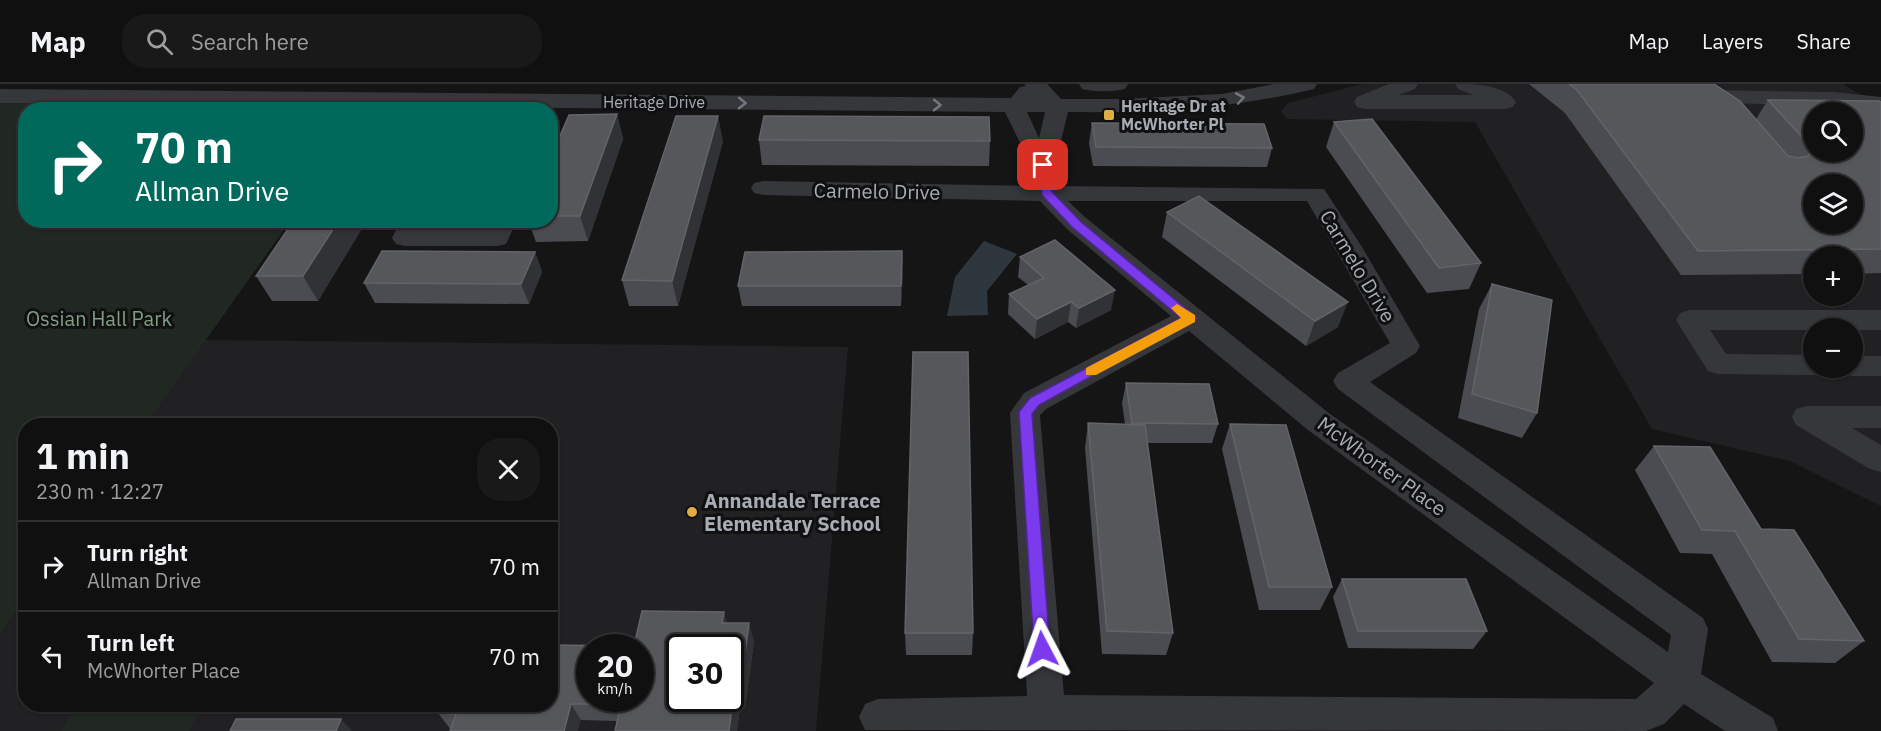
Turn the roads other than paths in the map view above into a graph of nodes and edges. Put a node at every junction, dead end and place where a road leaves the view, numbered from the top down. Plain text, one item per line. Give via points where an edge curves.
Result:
1 (1035, 84) edge
2 (1090, 84) edge
3 (1117, 84) edge
4 (1306, 84) edge
5 (1407, 84) edge
6 (1466, 84) edge
7 (0, 96) edge
8 (1828, 96) edge
9 (527, 99) edge
10 (1880, 102) edge
11 (1716, 103) edge
12 (1016, 106) junction
13 (1056, 107) junction
14 (1044, 179) junction
15 (763, 189) dead end
16 (410, 228) edge
17 (501, 228) edge
18 (1190, 318) junction
19 (1803, 320) edge
20 (1863, 320) edge
21 (1881, 320) edge
22 (1803, 365) edge
23 (1863, 366) edge
24 (1881, 366) edge
25 (1881, 417) edge
26 (1881, 460) edge
27 (1681, 682) junction
28 (878, 717) dead end
29 (1047, 722) edge
30 (1594, 724) edge
31 (1760, 731) edge

1 - 12 street
1 - 13 street
2 - 3 street
13 -> 4 street, Heritage Drive via 1222,101
5 - 6 street via 1365,102 1505,102
7 - 9 street, Heritage Drive
8 - 10 street
8 - 11 street
8 - 11 street via 1737,90
9 -> 12 street, Heritage Drive
12 - 13 street, Heritage Drive
12 - 14 street, McWhorter Place via 1016,116
13 - 14 street
14 - 15 street, Carmelo Drive
14 - 18 street, McWhorter Place via 1077,225
14 - 27 street, Carmelo Drive via 1315,194 1406,346 1348,381 1689,629
16 - 17 street via 405,238 497,238
18 - 27 street, McWhorter Place via 1319,422
18 - 29 street via 1035,402 1025,412
19 - 22 street via 1690,320 1718,364
20 - 21 street
23 - 24 street
25 - 26 street via 1807,417
27 - 30 street via 1651,711
27 - 31 street, McWhorter Place
28 - 29 street
29 - 30 street

